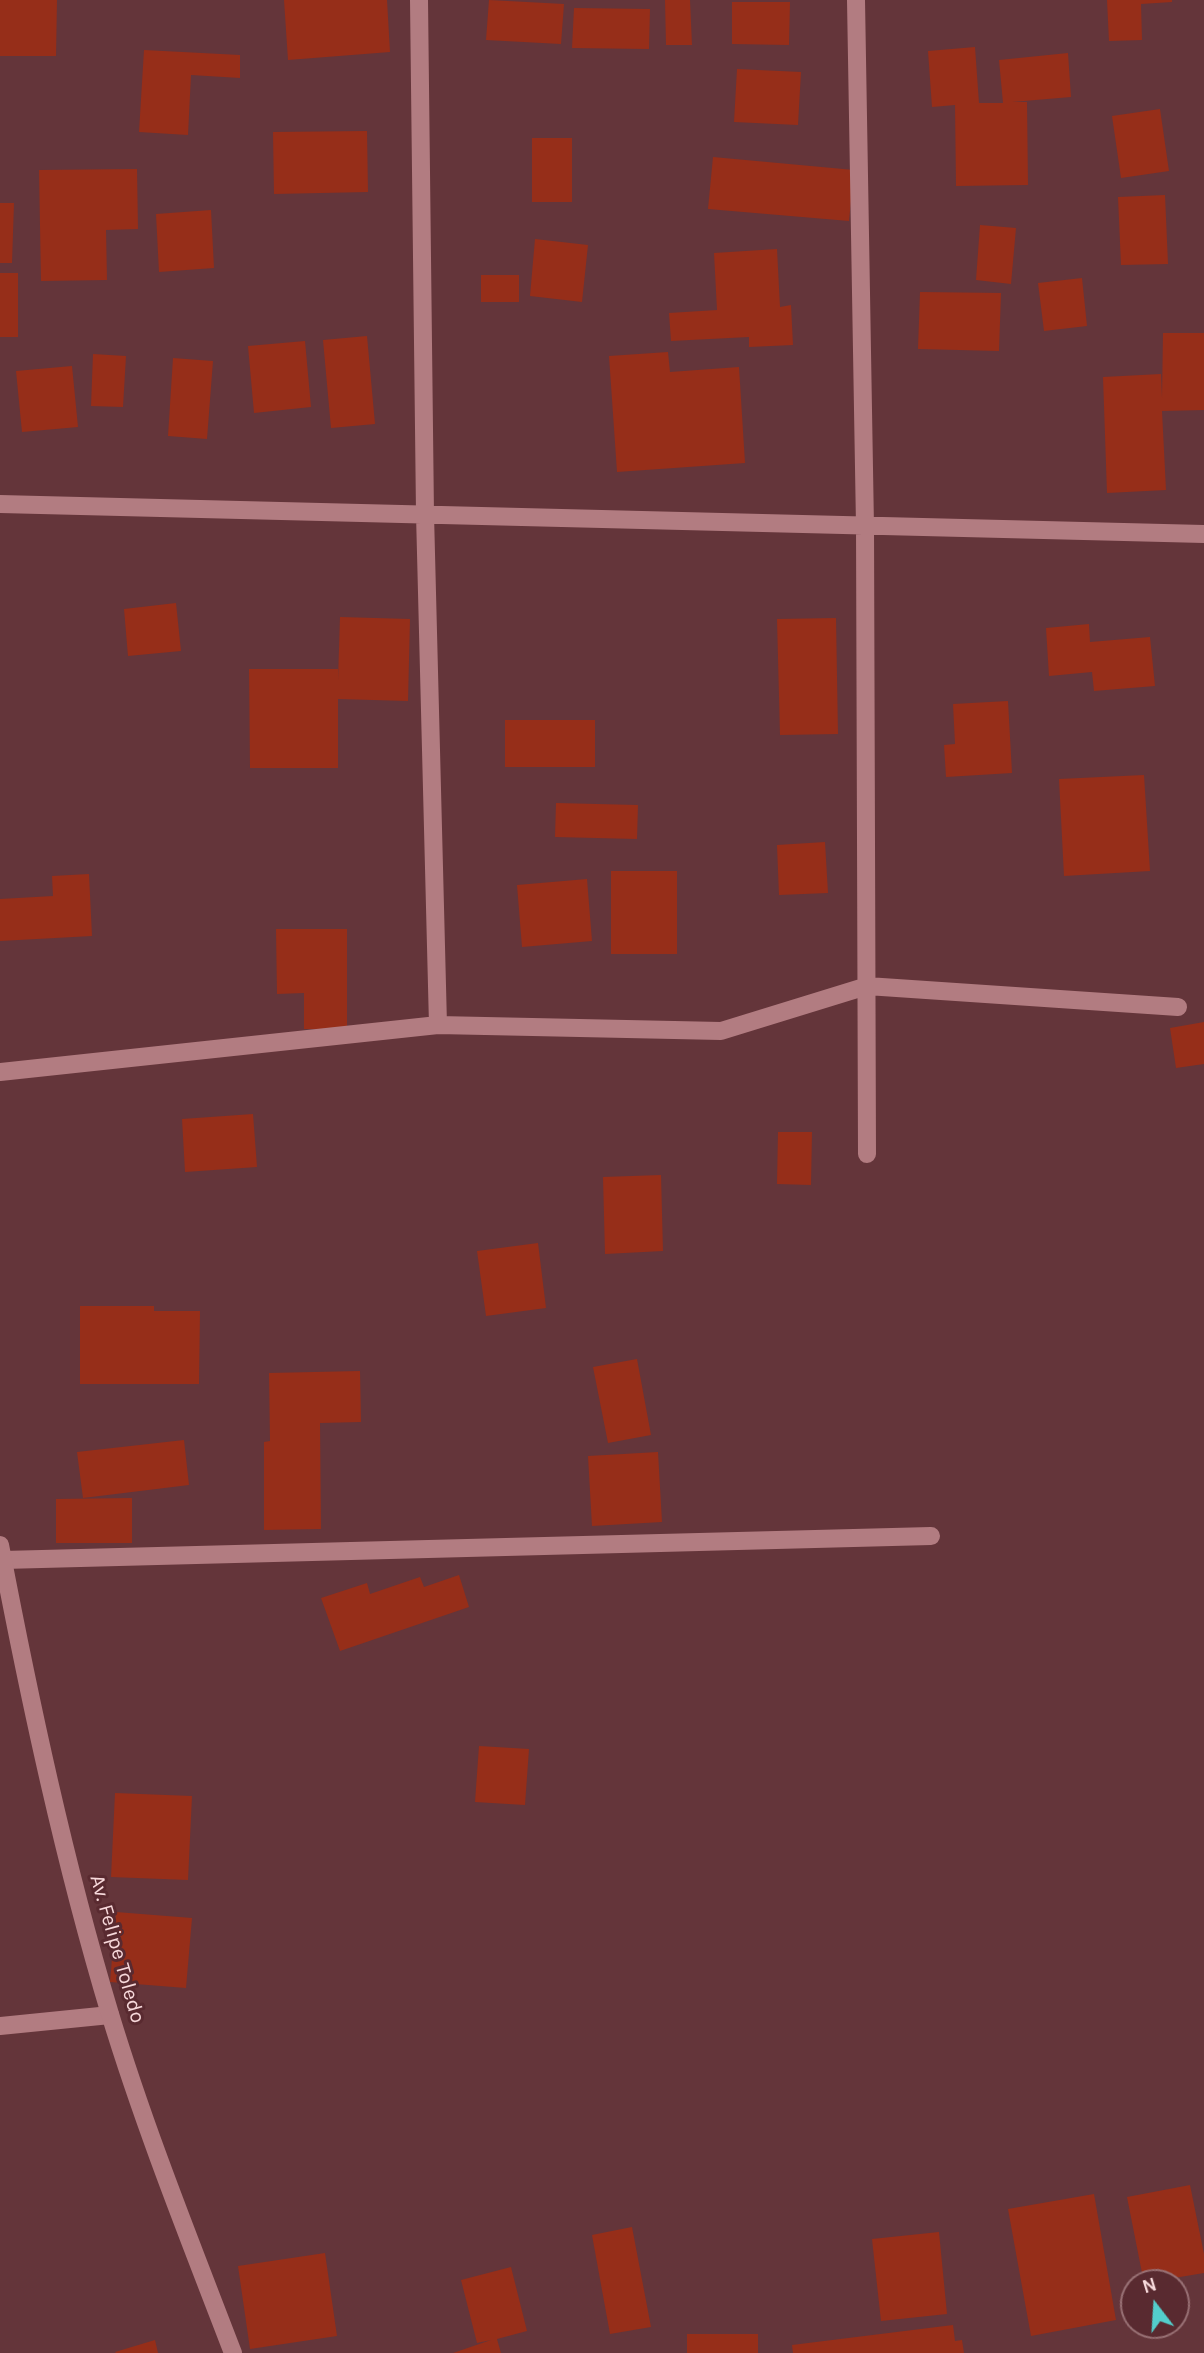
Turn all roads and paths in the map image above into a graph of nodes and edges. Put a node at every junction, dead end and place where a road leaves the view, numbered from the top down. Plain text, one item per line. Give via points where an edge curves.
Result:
1 (419, 0) edge
2 (856, 0) edge
3 (0, 504) edge
4 (425, 514) junction
5 (865, 526) junction
6 (1204, 534) edge
7 (867, 986) junction
8 (1178, 1007) dead end
9 (438, 1025) junction
10 (0, 1072) edge
11 (867, 1154) dead end
12 (931, 1536) dead end
13 (1, 1552) edge
14 (110, 2015) junction
15 (0, 2026) edge
16 (233, 2353) edge

1 - 4 street
2 - 5 street
3 - 4 street
4 - 5 street
4 - 9 street
5 - 6 street
5 - 7 street
7 - 8 street
7 - 9 street via 721,1031
7 - 11 street
9 - 10 street
12 - 13 street
13 - 14 street, Av. Felipe Toledo via 29,1693
14 - 15 street
14 - 16 street, Av. Felipe Toledo

